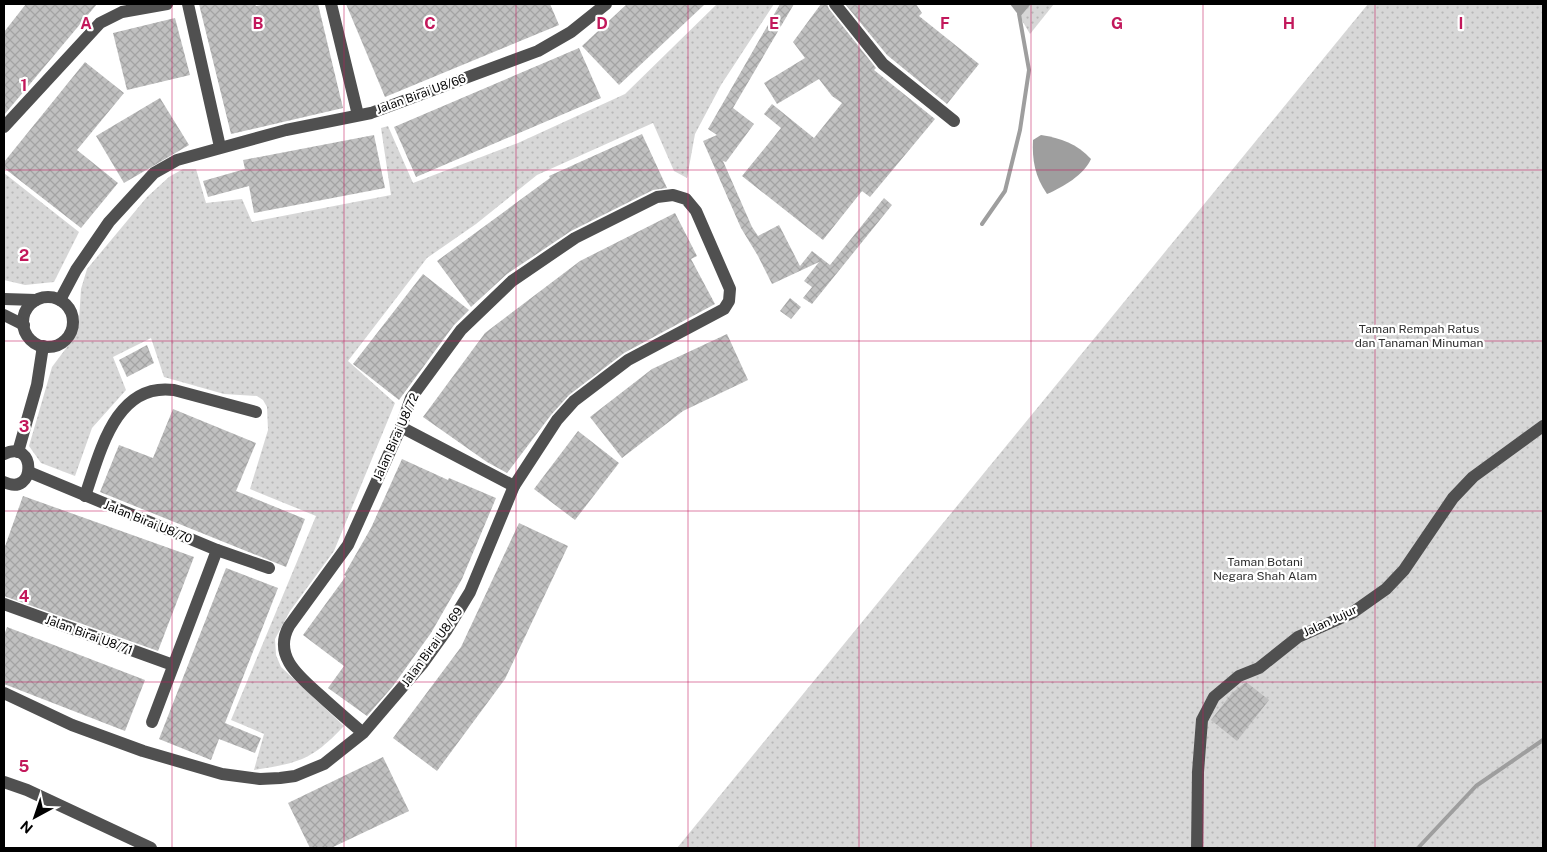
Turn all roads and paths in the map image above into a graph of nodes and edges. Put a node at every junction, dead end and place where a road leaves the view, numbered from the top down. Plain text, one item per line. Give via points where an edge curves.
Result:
1 (168, 4) edge
2 (188, 4) edge
3 (331, 4) edge
4 (606, 4) edge
5 (835, 4) edge
6 (358, 115) junction
7 (954, 121) dead end
8 (4, 127) edge
9 (220, 147) junction
10 (712, 248) joint
11 (4, 298) edge
12 (36, 300) junction
13 (60, 300) junction
14 (4, 315) edge
15 (24, 325) junction
16 (43, 346) junction
17 (256, 412) dead end
18 (1543, 426) edge
19 (401, 427) junction
20 (18, 452) junction
21 (4, 454) edge
22 (29, 472) junction
23 (4, 484) edge
24 (514, 486) junction
25 (85, 496) junction
26 (217, 550) junction
27 (269, 568) dead end
28 (4, 604) edge
29 (173, 665) junction
30 (4, 693) edge
31 (152, 722) dead end
32 (363, 734) junction
33 (4, 782) edge
34 (151, 848) edge
35 (1197, 848) edge

1 - 8 street via 122,12 100,23
2 - 9 street
3 - 6 street
4 - 6 street, Jalan Birai U8/66 via 571,32 538,51
5 - 7 street via 884,64
6 - 9 street, Jalan Birai U8/66
9 - 13 street, Jalan Birai U8/66 via 177,160 154,173 139,187 109,222
10 - 19 street, Jalan Birai U8/72 via 691,205 682,197 673,195 657,197 575,238 512,281 461,330 411,398
10 - 24 street, Jalan Birai U8/69 via 730,289 724,309 628,360 574,401 557,420
11 - 12 street
12 - 13 street via 48,297
12 - 15 street via 27,308
13 - 16 street via 70,312 72,328 59,344
14 - 15 street
15 - 16 street via 28,337
16 - 20 street via 38,385
17 - 25 street via 174,390 161,388 144,392 120,414 106,433
18 - 35 street, Jalan Jujur via 1473,477 1453,498 1404,570 1386,589 1352,613 1298,637 1259,668 1239,676 1214,696 1202,720
19 - 24 street
19 - 32 street, Jalan Birai U8/72 via 348,545 283,638 284,653 294,673
20 - 21 street
20 - 22 street via 28,460
22 - 23 street via 18,484
22 - 25 street, Jalan Birai U8/70
24 - 32 street, Jalan Birai U8/69 via 484,562 458,613 423,663
25 - 26 street, Jalan Birai U8/70
26 - 27 street, Jalan Birai U8/70
26 - 29 street
28 - 29 street, Jalan Birai U8/71
29 - 31 street
30 - 32 street, Jalan Birai U8/69 via 72,725 143,751 222,774 253,778 280,778 308,772 339,754
33 - 34 street

